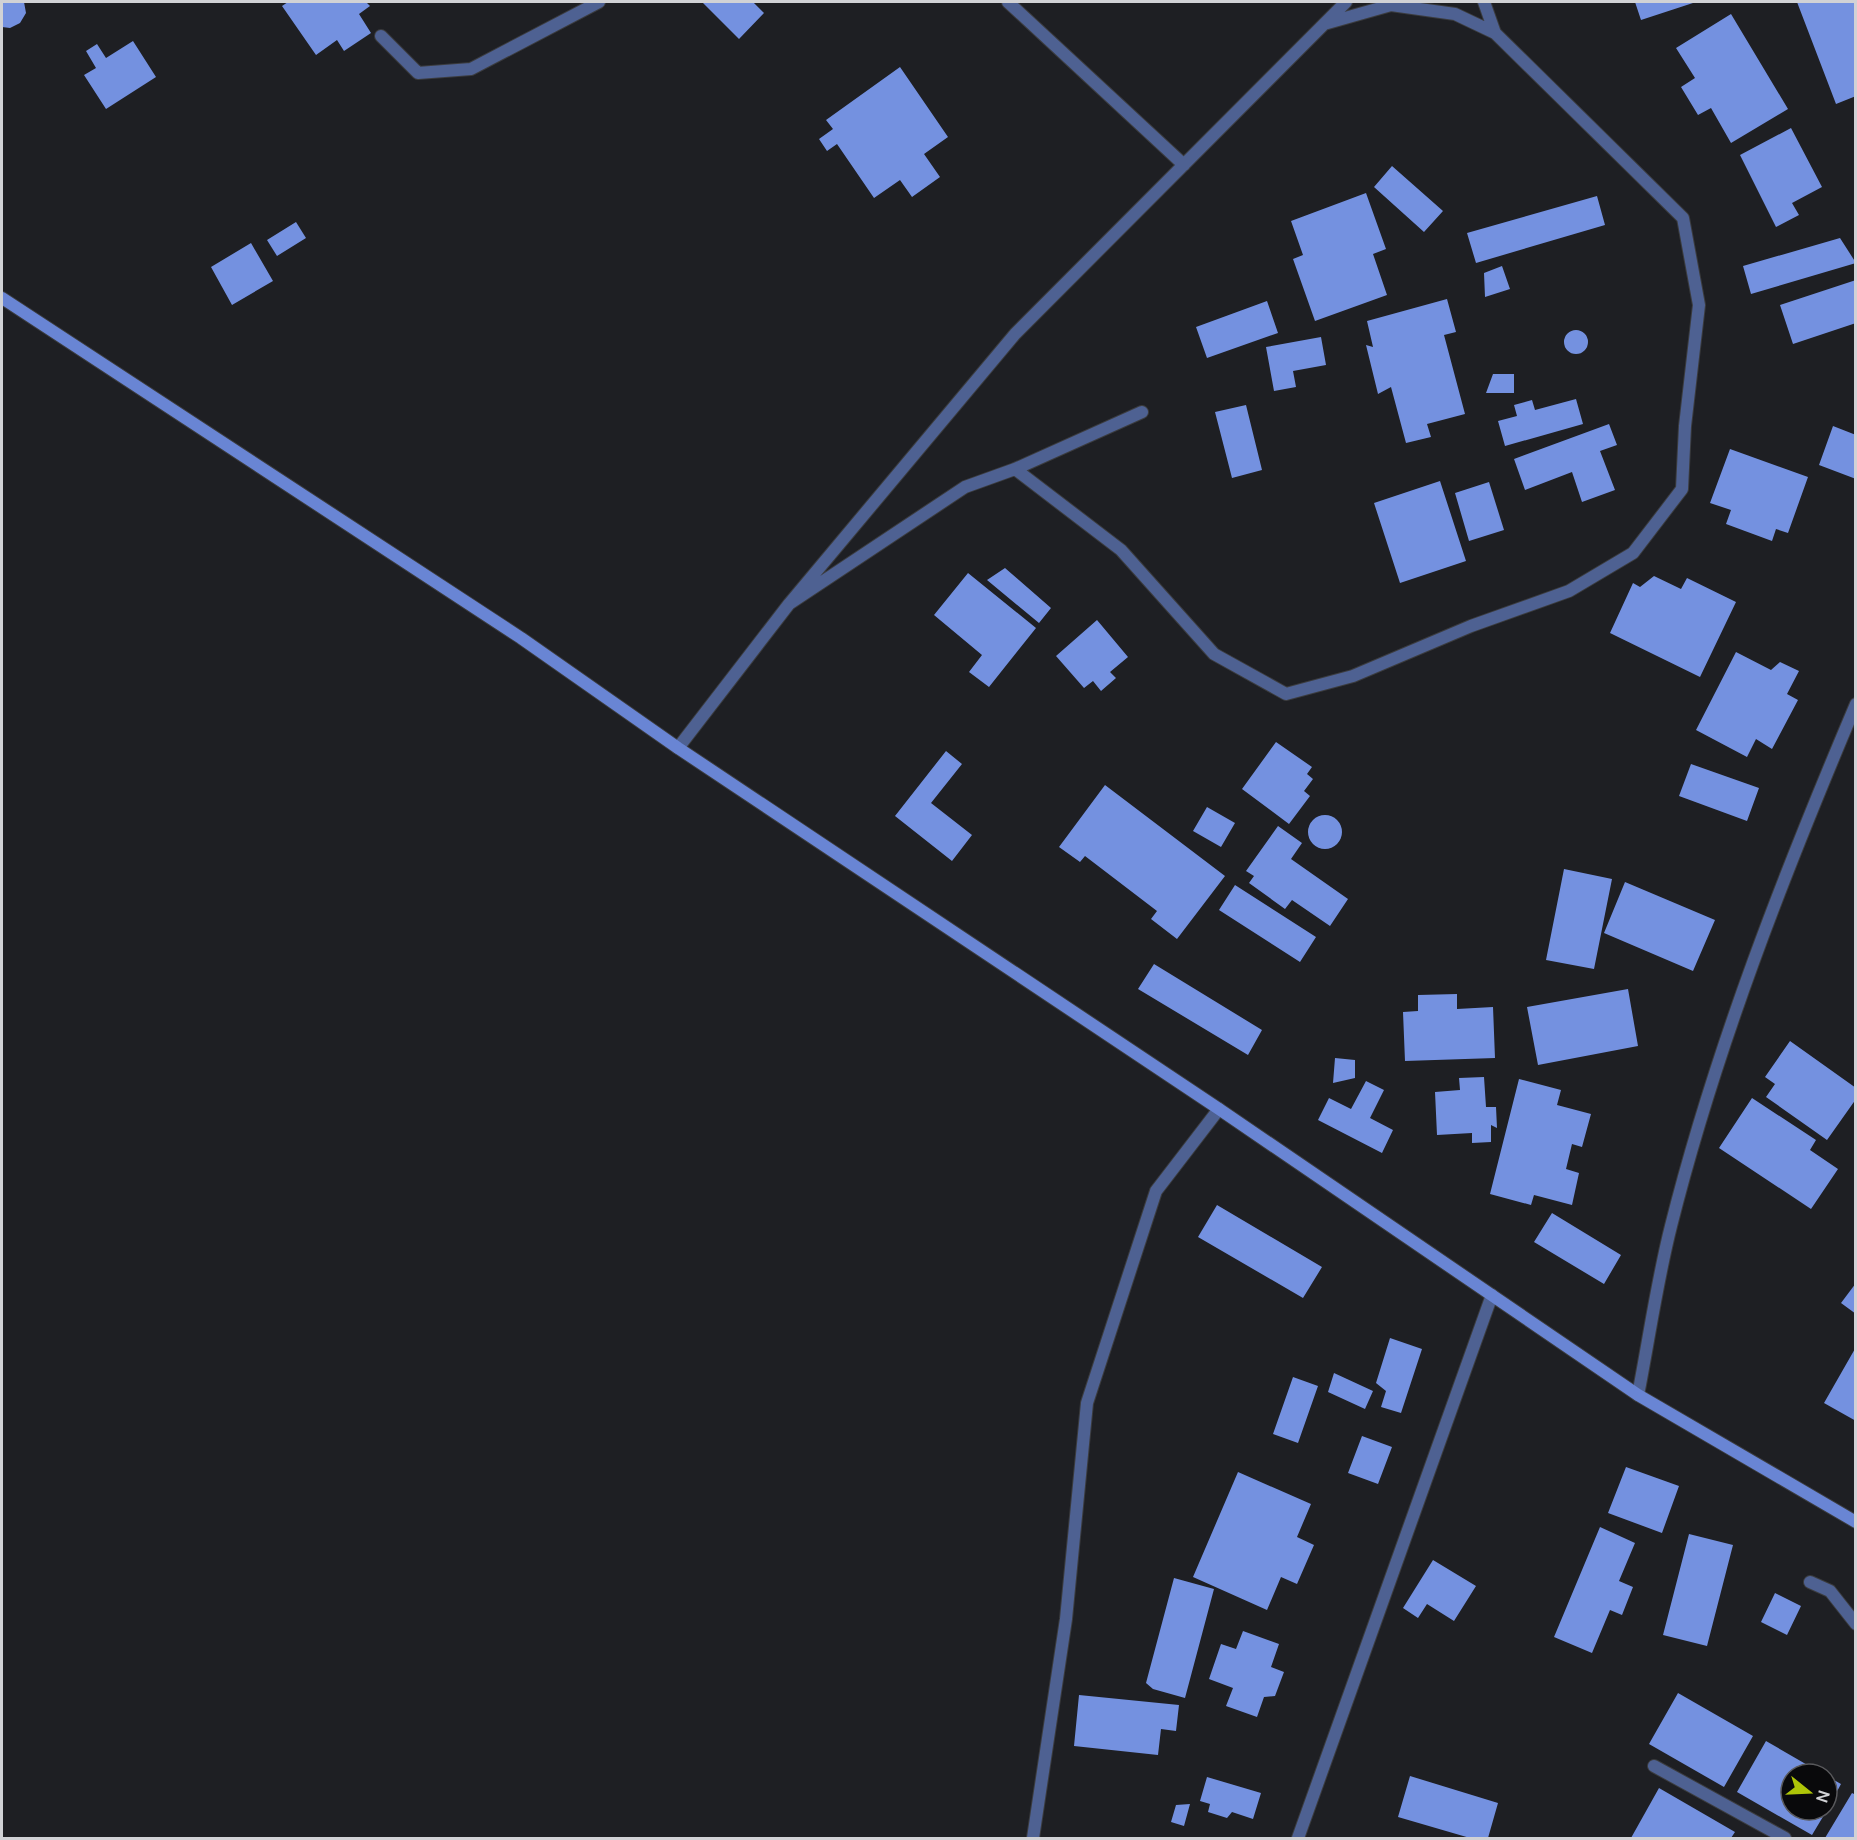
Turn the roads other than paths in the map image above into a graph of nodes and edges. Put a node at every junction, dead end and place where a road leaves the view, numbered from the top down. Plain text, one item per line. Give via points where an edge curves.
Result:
1 (598, 2) edge
2 (1008, 2) edge
3 (1346, 2) edge
4 (1484, 2) edge
5 (1324, 24) junction
6 (1495, 33) junction
7 (381, 36) dead end
8 (1184, 165) junction
9 (2, 298) edge
10 (1142, 412) dead end
11 (1015, 469) junction
12 (789, 604) junction
13 (1856, 704) edge
14 (678, 748) junction
15 (1219, 1109) junction
16 (1492, 1296) junction
17 (1638, 1395) junction
18 (1856, 1522) edge
19 (1810, 1582) dead end
20 (1856, 1624) edge
21 (1654, 1766) dead end
22 (1033, 1839) edge
23 (1298, 1839) edge
24 (1785, 1839) edge

1 - 7 street via 471,69 418,73
2 - 8 street
3 - 5 street
4 - 6 street
5 - 6 street via 1391,5 1455,14
5 - 8 street
6 - 11 street via 1683,218 1699,305 1682,489 1633,553 1569,591 1353,675 1286,694 1214,654 1121,550
8 - 12 street via 1015,334
9 - 14 street via 521,638
10 - 11 street
11 - 12 street via 965,487
12 - 14 street
13 - 17 street via 1792,853 1730,1026 1671,1226
14 - 15 street
15 - 16 street
15 - 22 street via 1155,1191 1087,1403 1066,1619
16 - 17 street
16 - 23 street
17 - 18 street
19 - 20 street via 1830,1591
21 - 24 street

